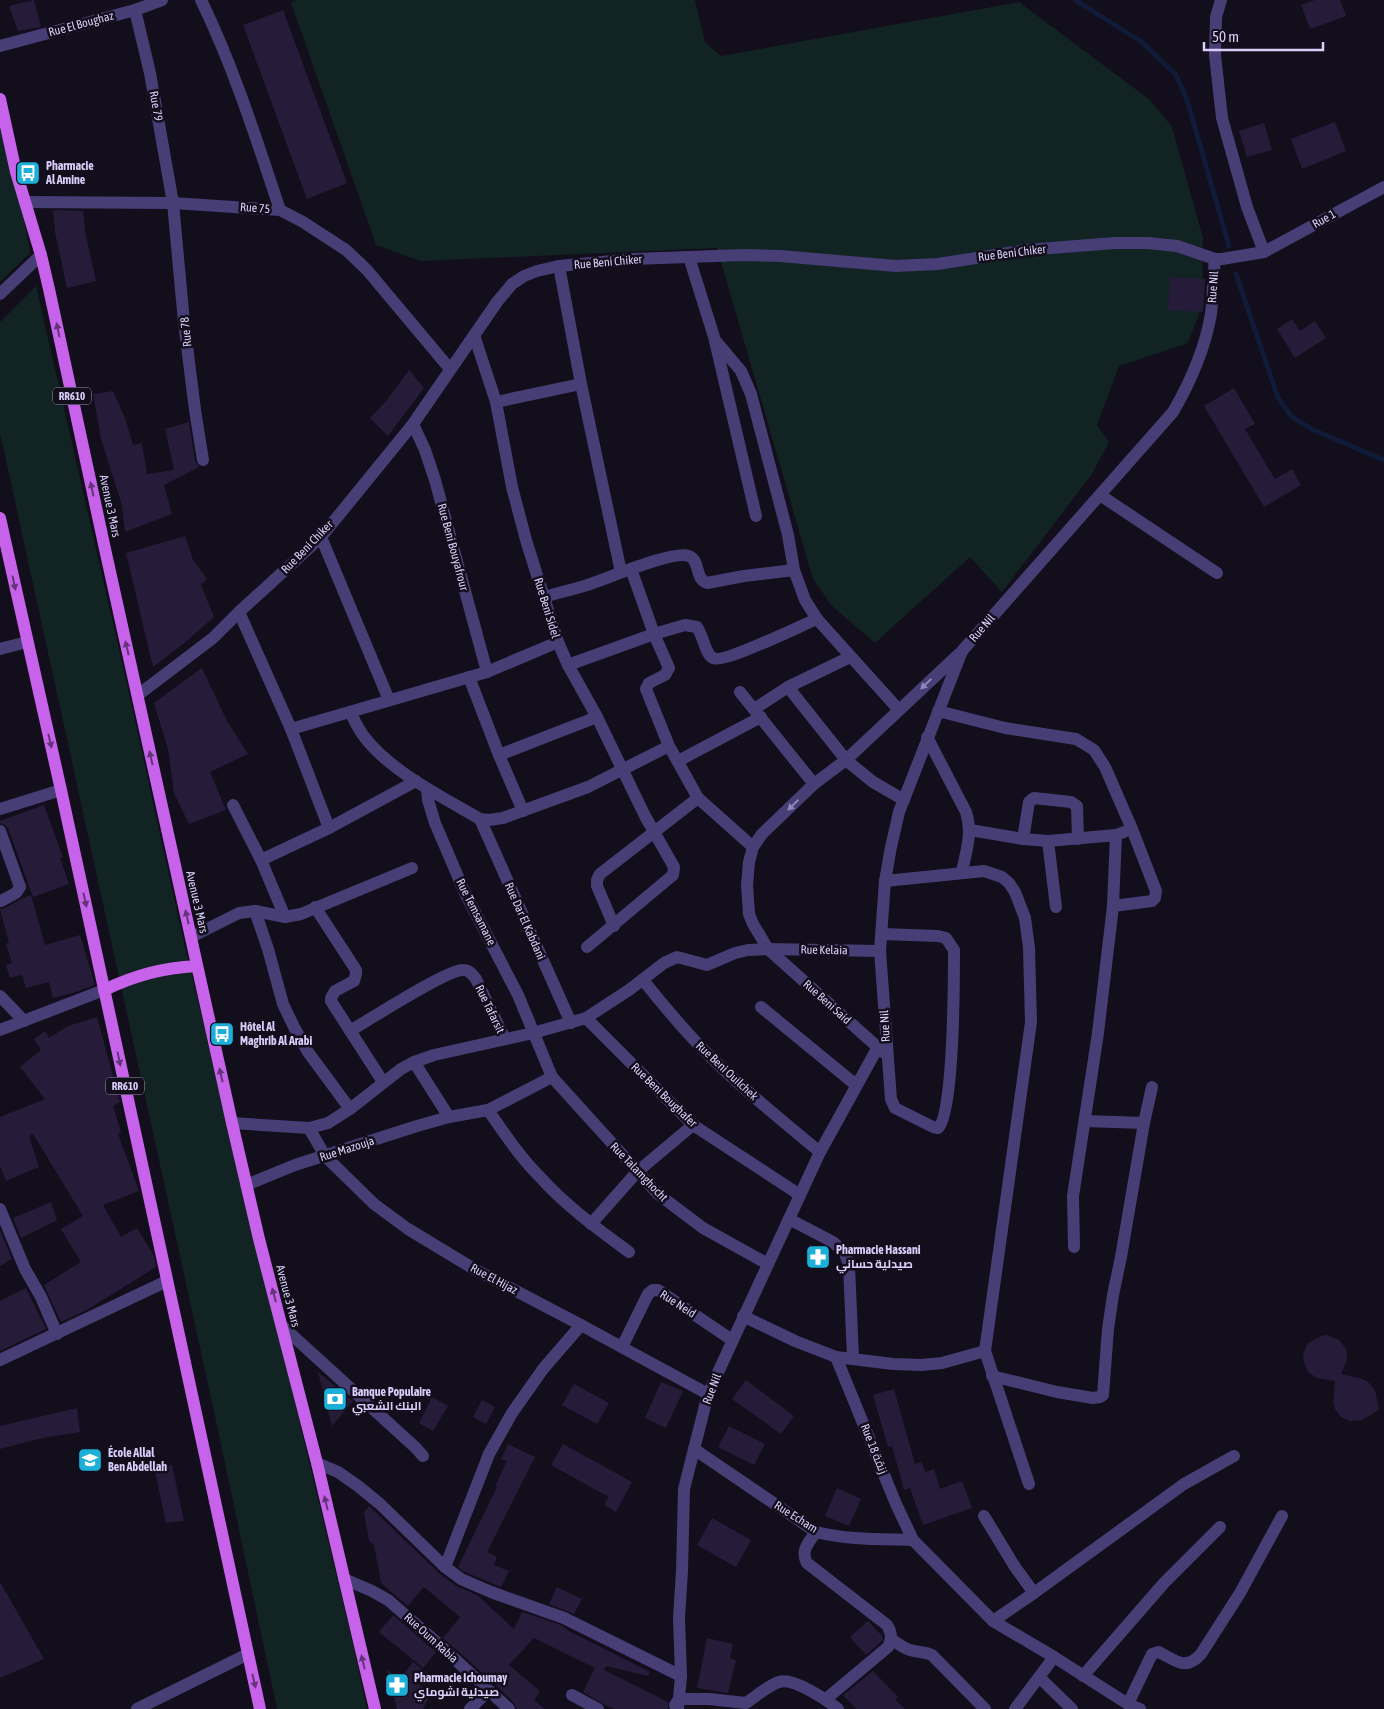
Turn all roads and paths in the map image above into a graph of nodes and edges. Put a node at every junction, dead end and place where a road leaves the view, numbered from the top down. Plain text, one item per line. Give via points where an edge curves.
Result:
1 (162, 0) edge
2 (201, 0) edge
3 (1220, 0) edge
4 (136, 10) junction
5 (0, 46) edge
6 (0, 99) edge
7 (1384, 187) edge
8 (25, 202) junction
9 (173, 203) junction
10 (280, 210) junction
11 (1264, 252) junction
12 (41, 255) junction
13 (690, 257) junction
14 (1215, 259) junction
15 (559, 266) junction
16 (0, 294) edge
17 (474, 335) junction
18 (715, 340) junction
19 (450, 369) junction
20 (581, 384) junction
21 (496, 402) junction
22 (413, 424) junction
23 (203, 460) dead end
24 (1100, 495) junction
25 (756, 516) dead end
26 (0, 518) edge
27 (320, 537) junction
28 (794, 570) junction
29 (626, 571) junction
30 (1218, 572) dead end
31 (544, 597) junction
32 (239, 612) junction
33 (817, 618) junction
34 (654, 634) junction
35 (27, 642) junction
36 (558, 642) junction
37 (0, 650) edge
38 (962, 651) junction
39 (850, 657) junction
40 (568, 665) junction
41 (487, 672) junction
42 (469, 677) junction
43 (788, 687) junction
44 (740, 692) dead end
45 (138, 696) junction
46 (389, 700) junction
47 (900, 710) junction
48 (938, 711) junction
49 (350, 712) junction
50 (757, 713) junction
51 (597, 717) junction
52 (290, 729) junction
53 (927, 738) junction
54 (669, 746) junction
55 (499, 755) junction
56 (846, 760) junction
57 (678, 761) junction
58 (622, 771) junction
59 (814, 784) junction
60 (422, 785) junction
61 (61, 790) junction
62 (698, 798) junction
63 (904, 800) junction
64 (233, 805) dead end
65 (0, 809) edge
66 (523, 811) junction
67 (480, 819) junction
68 (329, 828) junction
69 (1132, 829) junction
70 (970, 830) junction
71 (0, 831) edge
72 (654, 831) junction
73 (1116, 835) junction
74 (1023, 839) junction
75 (1078, 839) junction
76 (1048, 841) junction
77 (753, 847) junction
78 (261, 860) junction
79 (412, 868) dead end
80 (962, 872) junction
81 (885, 881) junction
82 (1, 901) edge
83 (1113, 906) junction
84 (315, 907) junction
85 (1056, 907) dead end
86 (255, 912) junction
87 (286, 918) junction
88 (614, 926) junction
89 (882, 934) junction
90 (191, 937) junction
91 (587, 947) dead end
92 (768, 949) junction
93 (880, 951) junction
94 (197, 966) junction
95 (643, 980) junction
96 (104, 990) junction
97 (0, 996) edge
98 (761, 1007) dead end
99 (586, 1018) junction
100 (24, 1021) junction
101 (571, 1023) junction
102 (0, 1030) edge
103 (350, 1031) junction
104 (533, 1033) junction
105 (505, 1040) junction
106 (882, 1051) junction
107 (414, 1062) junction
108 (552, 1077) junction
109 (383, 1082) junction
110 (856, 1085) junction
111 (1152, 1086) dead end
112 (350, 1109) junction
113 (488, 1110) junction
114 (450, 1118) junction
115 (1085, 1121) junction
116 (232, 1123) junction
117 (1144, 1123) junction
118 (693, 1125) junction
119 (308, 1128) junction
120 (820, 1152) junction
121 (325, 1156) junction
122 (637, 1172) junction
123 (246, 1185) junction
124 (800, 1195) junction
125 (0, 1209) edge
126 (789, 1219) junction
127 (591, 1224) junction
128 (1074, 1247) dead end
129 (629, 1252) dead end
130 (768, 1264) junction
131 (167, 1281) junction
132 (743, 1316) junction
133 (580, 1324) junction
134 (282, 1326) junction
135 (57, 1334) junction
136 (732, 1340) junction
137 (622, 1347) junction
138 (985, 1351) junction
139 (836, 1357) junction
140 (853, 1358) junction
141 (0, 1360) edge
142 (992, 1376) junction
143 (708, 1394) junction
144 (694, 1449) junction
145 (423, 1456) dead end
146 (1234, 1456) dead end
147 (317, 1463) junction
148 (1029, 1484) dead end
149 (984, 1516) dead end
150 (1282, 1516) dead end
151 (1220, 1527) dead end
152 (816, 1532) junction
153 (913, 1540) junction
154 (446, 1567) junction
155 (344, 1579) junction
156 (1034, 1593) junction
157 (993, 1621) junction
158 (891, 1639) junction
159 (248, 1654) junction
160 (1054, 1657) junction
161 (681, 1676) junction
162 (1083, 1676) junction
163 (1039, 1677) junction
164 (488, 1691) junction
165 (572, 1696) dead end
166 (826, 1699) junction
167 (1128, 1704) junction
168 (677, 1706) edge
169 (137, 1709) edge
170 (260, 1709) edge
171 (374, 1709) edge
172 (470, 1709) edge
173 (509, 1709) edge
174 (598, 1709) edge
175 (838, 1709) edge
176 (985, 1709) edge
177 (1014, 1709) edge
178 (1072, 1709) edge
179 (1140, 1709) edge

1 - 4 street, Rue El Boughaz
2 - 10 street via 242,94
3 - 11 street via 1216,17 1216,54 1222,118 1246,207
4 - 5 street, Rue El Boughaz
4 - 9 street, Rue 79
6 - 8 main road, Avenue 3 Mars / RR610
7 - 11 street, Rue 1
8 - 9 street, Rue 75
8 - 12 main road, Avenue 3 Mars / RR610
9 - 10 street, Rue 75
9 - 23 street, Rue 78 via 192,391
10 - 19 street, Rue 75 via 346,250 367,270
11 - 14 street, Rue Beni Chiker
12 - 16 street
45 -> 12 main road, Avenue 3 Mars / RR610
13 - 14 street, Rue Beni Chiker via 780,256 896,266 938,264 1026,250 1148,243 1177,246
13 - 15 street, Rue Beni Chiker
13 - 18 street
14 - 24 street, Rue Nil via 1211,314 1200,357 1188,386 1173,412
15 - 17 street, Rue Beni Chiker via 531,274 512,284
15 - 20 street
17 - 19 street, Rue Beni Chiker
17 - 21 street, Rue Beni Sidel
18 - 25 street
18 - 28 street via 740,371 751,394
19 - 22 street, Rue Beni Chiker
20 - 21 street
20 - 29 street
21 - 31 street, Rue Beni Sidel via 512,487
22 - 27 street, Rue Beni Chiker
22 - 41 street, Rue Beni Bouyafrour via 434,480
24 - 30 street
24 - 38 street, Rue Nil
26 -> 35 main road, RR610
27 - 32 street, Rue Beni Chiker
27 - 46 street
28 - 29 street via 707,584 698,575 694,560 680,555
28 - 33 street
29 - 31 street
29 - 34 street
31 - 36 street, Rue Beni Sidel
32 - 45 street, Rue Beni Chiker via 212,638
32 - 52 street
33 - 34 street via 721,659 709,655 700,630 694,626 684,625
33 - 39 street
34 - 40 street
34 - 54 street via 669,668 646,689
35 - 37 street
35 -> 61 main road, RR610
36 - 40 street, Rue Beni Sidel
36 - 41 street
38 -> 47 street
38 - 48 street, Rue Nil
39 - 43 street
39 - 47 street
40 - 51 street, Rue Beni Sidel
41 - 42 street
42 - 46 street
42 - 55 street
43 - 50 street
43 - 56 street
44 - 50 street
90 -> 45 main road, Avenue 3 Mars / RR610
46 - 49 street
47 - 56 street
48 - 53 street, Rue Nil
48 - 69 street via 1086,744 1106,767
49 - 52 street
49 - 60 street via 372,747
50 - 57 street
50 - 59 street
51 - 55 street
51 - 58 street, Rue Beni Sidel
52 - 68 street
53 - 63 street, Rue Nil
53 - 70 street via 966,812
54 - 57 street
54 - 58 street
55 - 66 street
56 - 59 street
56 - 63 street via 873,782
57 - 62 street
58 - 66 street via 588,788
58 - 72 street, Rue Beni Sidel
59 -> 77 street via 762,834
60 - 67 street
60 - 68 street
60 - 104 street, Rue Temsamane via 466,893 518,995
61 - 65 street
61 -> 96 main road, RR610
62 - 72 street
62 - 77 street
63 - 81 street, Rue Nil
64 - 78 street
66 - 67 street via 495,820
67 - 101 street, Rue Dar El Kabdani
68 - 78 street
69 - 73 street
69 - 83 street via 1156,894 1152,901
70 - 74 street
70 - 80 street
71 - 82 street via 20,887
72 - 88 street via 604,870 597,880
72 - 88 street, Rue Beni Sidel via 672,862 673,875
73 - 75 street
73 - 83 street
74 - 75 street via 1029,802 1034,798 1075,804
74 - 76 street
75 - 76 street
76 - 85 street
77 - 92 street, Rue Beni Said via 747,885 749,914
78 - 87 street
79 - 84 street
80 - 81 street
80 - 138 street via 993,874 1002,878 1015,892 1025,918 1030,963 1031,1022
81 - 89 street, Rue Nil
83 - 115 street
84 - 87 street
84 - 103 street via 356,970 354,981 335,991 330,998
86 - 87 street
86 - 90 street via 239,913
86 - 112 street via 283,1004 294,1027 308,1052
88 - 91 street
89 - 93 street, Rue Nil
89 - 106 street via 938,936 946,938 954,950 949,1091 944,1120 938,1128 900,1111 892,1104
90 - 94 main road, Avenue 3 Mars / RR610
92 - 93 street, Rue Kelaia
92 - 95 street, Rue Kelaia via 748,950 707,965 677,957
92 - 106 street, Rue Beni Said
93 - 106 street, Rue Nil
94 - 96 main road via 149,972
116 -> 94 main road, Avenue 3 Mars / RR610
95 - 99 street, Rue Kelaia
95 - 120 street, Rue Beni Ouilchek via 718,1065
96 - 100 street
96 -> 131 main road, RR610
97 - 100 street
98 - 110 street
99 - 101 street, Rue Kelaia
99 - 118 street, Rue Beni Boughafer
100 - 102 street
101 - 104 street, Rue Kelaia
103 - 105 street, Rue Tafarsit via 443,977 464,970 476,979
103 - 109 street
104 - 105 street, Rue Kelaia
104 - 108 street, Rue Temsamane
105 - 107 street, Rue Kelaia
106 - 110 street, Rue Nil
107 - 109 street, Rue Kelaia
107 - 114 street
108 - 113 street, Rue Mazouja
108 - 122 street, Rue Talamghocht
109 - 112 street, Rue Kelaia
110 - 120 street, Rue Nil
111 - 117 street
112 - 119 street, Rue Kelaia via 328,1123
113 - 114 street, Rue Mazouja
113 - 127 street via 540,1178
114 - 121 street, Rue Mazouja
115 - 117 street
115 - 128 street via 1073,1196
116 - 119 street
116 - 123 main road, Avenue 3 Mars / RR610
117 - 142 street via 1110,1312 1103,1395 1093,1398
118 - 122 street
118 - 124 street, Rue Beni Boughafer
119 - 121 street, Rue El Hijaz
120 - 124 street, Rue Nil
121 - 123 street, Rue Mazouja
121 - 133 street, Rue El Hijaz via 374,1204 408,1229 474,1269
122 - 127 street
122 - 130 street, Rue Talamghocht via 658,1194 703,1228
134 -> 123 main road, Avenue 3 Mars / RR610
124 - 126 street, Rue Nil
125 - 135 street
126 - 130 street, Rue Nil
126 - 140 street via 833,1242 845,1253 849,1266
127 - 129 street
130 - 132 street, Rue Nil
131 - 135 street
131 - 159 main road, RR610
132 - 136 street, Rue Nil
132 - 139 street via 795,1342
133 - 137 street, Rue El Hijaz
133 - 154 street via 512,1413 489,1454
134 - 145 street
134 - 147 main road, Avenue 3 Mars / RR610
135 - 141 street
136 - 137 street, Rue Neid via 658,1290 652,1290
136 - 143 street, Rue Nil
137 - 143 street, Rue El Hijaz
138 - 140 street via 942,1363 921,1365
138 - 142 street
139 - 140 street
139 - 153 street, Rue 18 زنقة
142 - 148 street
143 - 144 street, Rue Nil
144 - 152 street, Rue Echam
144 - 161 street, Rue Nil via 684,1489 678,1618
146 - 156 street via 1184,1484
147 - 154 street via 358,1486
155 -> 147 main road, Avenue 3 Mars / RR610
149 - 156 street
150 - 167 street via 1202,1654 1196,1660 1181,1664 1159,1652 1152,1654
151 - 162 street via 1164,1583
152 - 153 street, Rue Echam via 856,1539
152 - 158 street via 806,1548 807,1563 887,1625
153 - 157 street, Rue 18 زنقة
154 - 161 street via 475,1586 564,1618
155 - 164 street, Rue Oum Rabia via 388,1600
171 -> 155 main road, Avenue 3 Mars / RR610
156 - 157 street
157 - 160 street, Rue 18 زنقة
158 - 166 street via 888,1647
158 - 176 street via 913,1652 923,1651 932,1655
159 - 169 street
159 -> 170 main road, RR610
160 - 162 street, Rue 18 زنقة
160 - 163 street
161 - 168 street, Rue Nil
162 - 167 street, Rue 18 زنقة
163 - 177 street
163 - 178 street
164 - 172 street
164 - 173 street, Rue Oum Rabia
165 - 174 street
166 - 168 street via 789,1681 779,1682 746,1703 709,1699
166 - 175 street
167 - 179 street, Rue 18 زنقة

